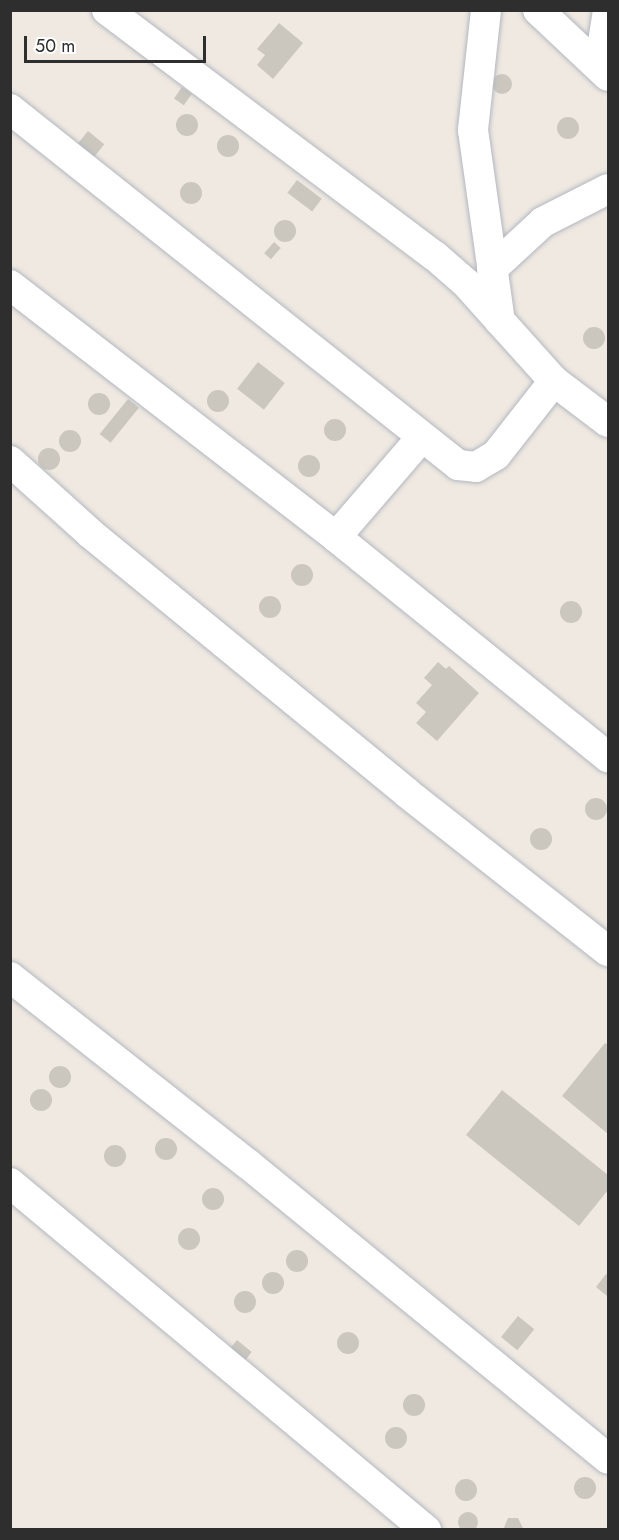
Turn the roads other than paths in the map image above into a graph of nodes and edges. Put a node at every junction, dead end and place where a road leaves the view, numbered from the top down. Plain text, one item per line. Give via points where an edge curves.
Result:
1 (107, 10) edge
2 (486, 10) edge
3 (538, 10) edge
4 (609, 11) edge
5 (604, 72) edge
6 (10, 110) edge
7 (609, 189) edge
8 (492, 269) junction
9 (10, 285) edge
10 (500, 321) junction
11 (554, 381) junction
12 (609, 422) edge
13 (422, 437) junction
14 (10, 461) edge
15 (336, 537) junction
16 (609, 757) edge
17 (609, 951) edge
18 (10, 977) edge
19 (10, 1183) edge
20 (609, 1459) edge
21 (426, 1530) edge

1 - 10 street via 435,256 466,282
2 - 8 street via 473,130
3 - 5 street
4 - 5 street
6 - 13 street
7 - 8 street via 543,222
8 - 10 street
9 - 15 street
10 - 11 street
11 - 12 street
11 - 13 street via 496,455 476,467 458,465
13 - 15 street
14 - 17 street via 221,641
15 - 16 street
18 - 20 street via 248,1164
19 - 21 street

